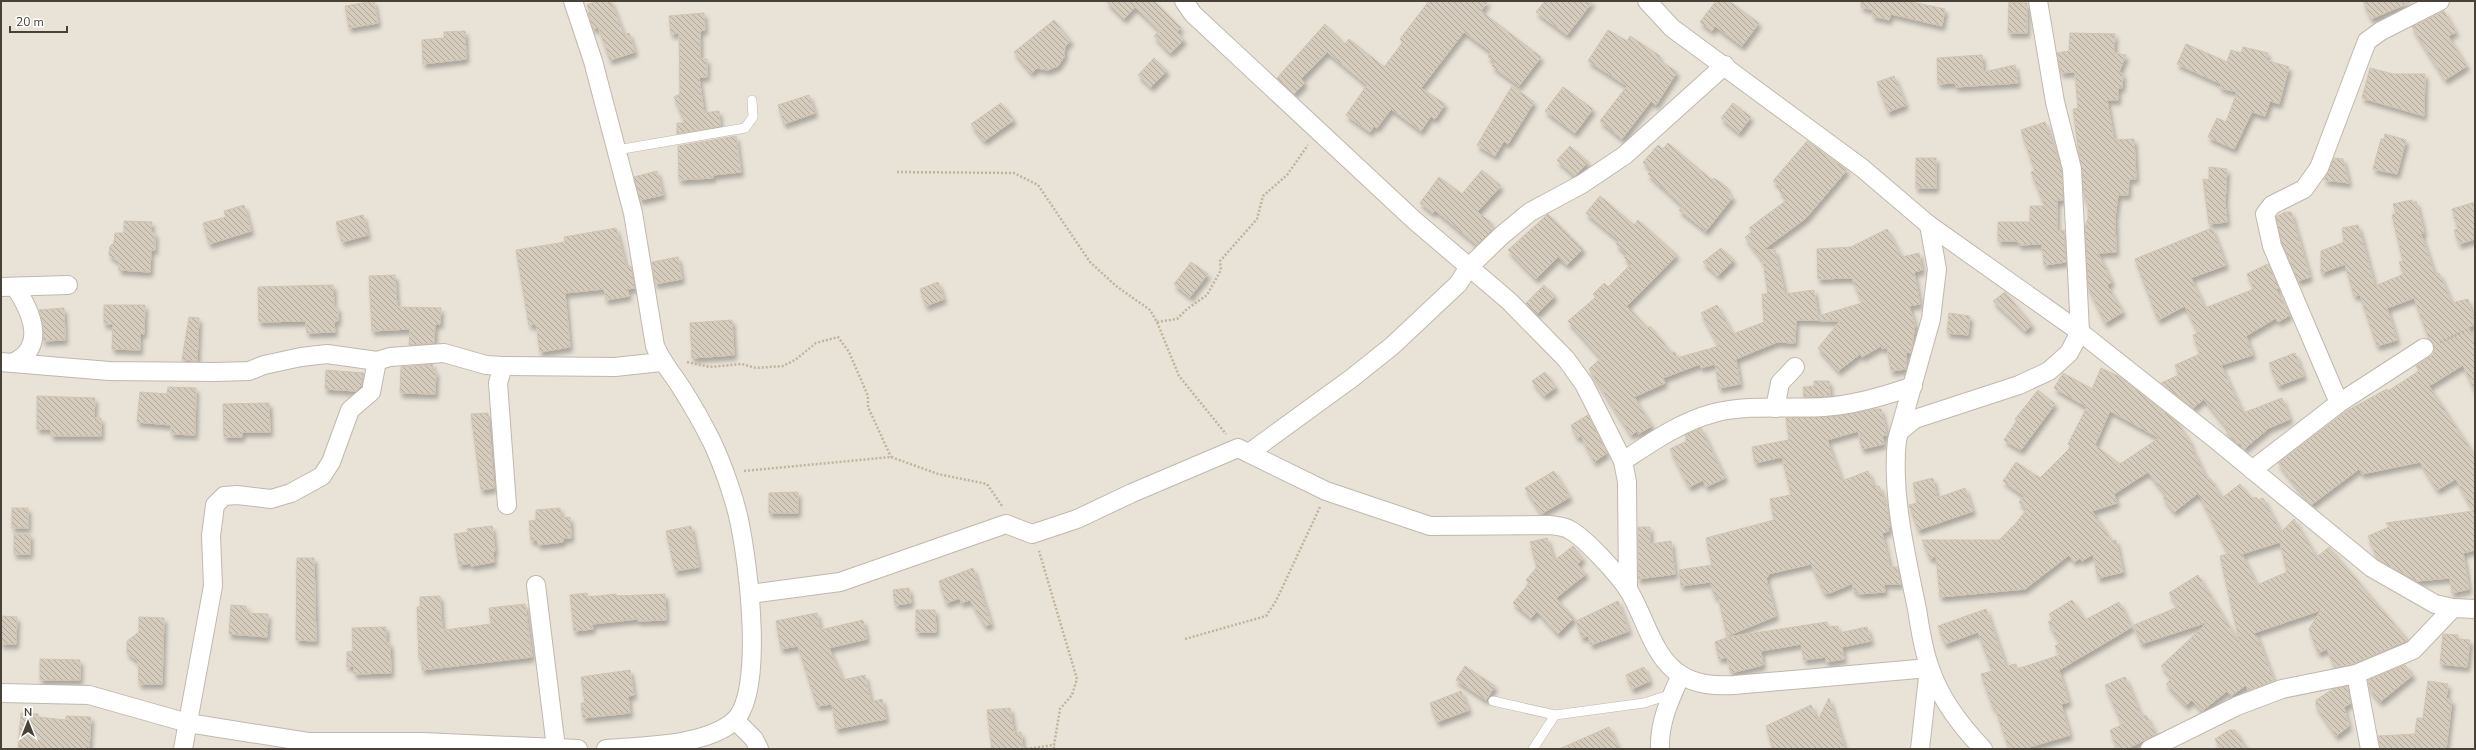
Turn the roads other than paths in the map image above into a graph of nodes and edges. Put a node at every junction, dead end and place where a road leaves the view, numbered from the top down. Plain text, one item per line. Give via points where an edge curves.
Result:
1 (573, 1) edge
2 (1184, 1) edge
3 (2038, 1) edge
4 (2044, 1) edge
5 (2440, 1) edge
6 (1647, 2) edge
7 (2039, 19) junction
8 (1725, 65) junction
9 (752, 100) dead end
10 (617, 150) junction
11 (1929, 225) junction
12 (1469, 267) junction
13 (68, 285) dead end
14 (8, 287) edge
15 (2080, 332) junction
16 (2424, 348) road end
17 (377, 361) junction
18 (6, 362) edge
19 (661, 362) junction
20 (503, 366) junction
21 (1795, 367) dead end
22 (1913, 386) junction
23 (2339, 403) junction
24 (1775, 408) junction
25 (1900, 431) junction
26 (1244, 451) junction
27 (1623, 461) junction
28 (2252, 470) junction
29 (508, 505) dead end
30 (536, 585) dead end
31 (1628, 590) junction
32 (750, 594) junction
33 (2453, 608) junction
34 (2475, 609) edge
35 (1930, 668) junction
36 (2356, 674) junction
37 (1680, 675) junction
38 (1, 693) edge
39 (1672, 694) junction
40 (1493, 701) dead end
41 (1554, 715) junction
42 (735, 720) junction
43 (188, 723) junction
44 (556, 748) edge
45 (183, 749) edge
46 (578, 749) edge
47 (606, 749) edge
48 (759, 749) edge
49 (1533, 749) edge
50 (1660, 749) edge
51 (1920, 749) edge
52 (1983, 749) edge
53 (2150, 749) edge
54 (2370, 749) edge

1 - 10 street via 593,61
2 - 12 street via 1193,14 1414,220
3 - 7 street
4 - 7 street
5 - 23 street via 2381,31 2368,41 2319,168 2304,189 2272,205 2265,214 2272,246
6 - 8 street via 1672,28
7 - 15 street via 2055,102 2072,169
8 - 11 street via 1862,168
8 - 12 street via 1625,155 1582,184 1530,212
9 - 10 lane via 753,117 745,128
10 - 19 street via 633,213 649,317
11 - 15 street
11 - 22 street via 1937,269 1931,320
12 - 26 street via 1458,284 1392,346 1308,412
12 - 27 street via 1509,301 1566,359 1584,384
13 - 14 street
14 - 18 street via 25,301 34,336 32,347 24,358
15 - 25 street via 2069,352 2049,371 2019,385 1915,419
15 - 28 street
16 - 23 street
17 - 18 street via 327,354 294,358 249,371 215,372 109,371
17 - 20 street via 390,357 444,353 486,365
17 - 43 street via 371,392 350,410 331,462 322,476 291,493 271,499 224,496 215,505 211,536 213,586
19 - 20 street via 615,368
19 - 32 street via 690,402 712,442 740,524
20 - 29 street via 498,383
21 - 24 street via 1780,383
22 - 24 street via 1882,397 1826,407
22 - 25 street
23 - 28 street
24 - 27 street via 1715,413 1662,435
25 - 35 street via 1895,460 1897,487 1910,576
26 - 31 street via 1326,491 1430,526 1549,526 1569,529 1582,538
26 - 32 street via 1132,493 1077,519 1032,534 1006,524 840,582
27 - 31 street via 1627,482
28 - 33 street via 2372,568 2422,598
30 - 44 street
31 - 37 street via 1651,637 1668,664
32 - 42 street via 753,656 746,700
33 - 34 street
33 - 36 street via 2413,650
35 - 37 street via 1716,686
35 - 51 street
35 - 52 street via 1948,706
36 - 53 street via 2282,689 2237,706
36 - 54 street
37 - 39 street
38 - 43 street via 89,695
39 - 41 lane via 1644,703
39 - 50 street via 1663,722
40 - 41 lane
41 - 49 lane
42 - 47 street via 719,730 693,739
42 - 48 street via 754,739
43 - 44 street via 308,742 423,742
43 - 45 street
44 - 46 street

